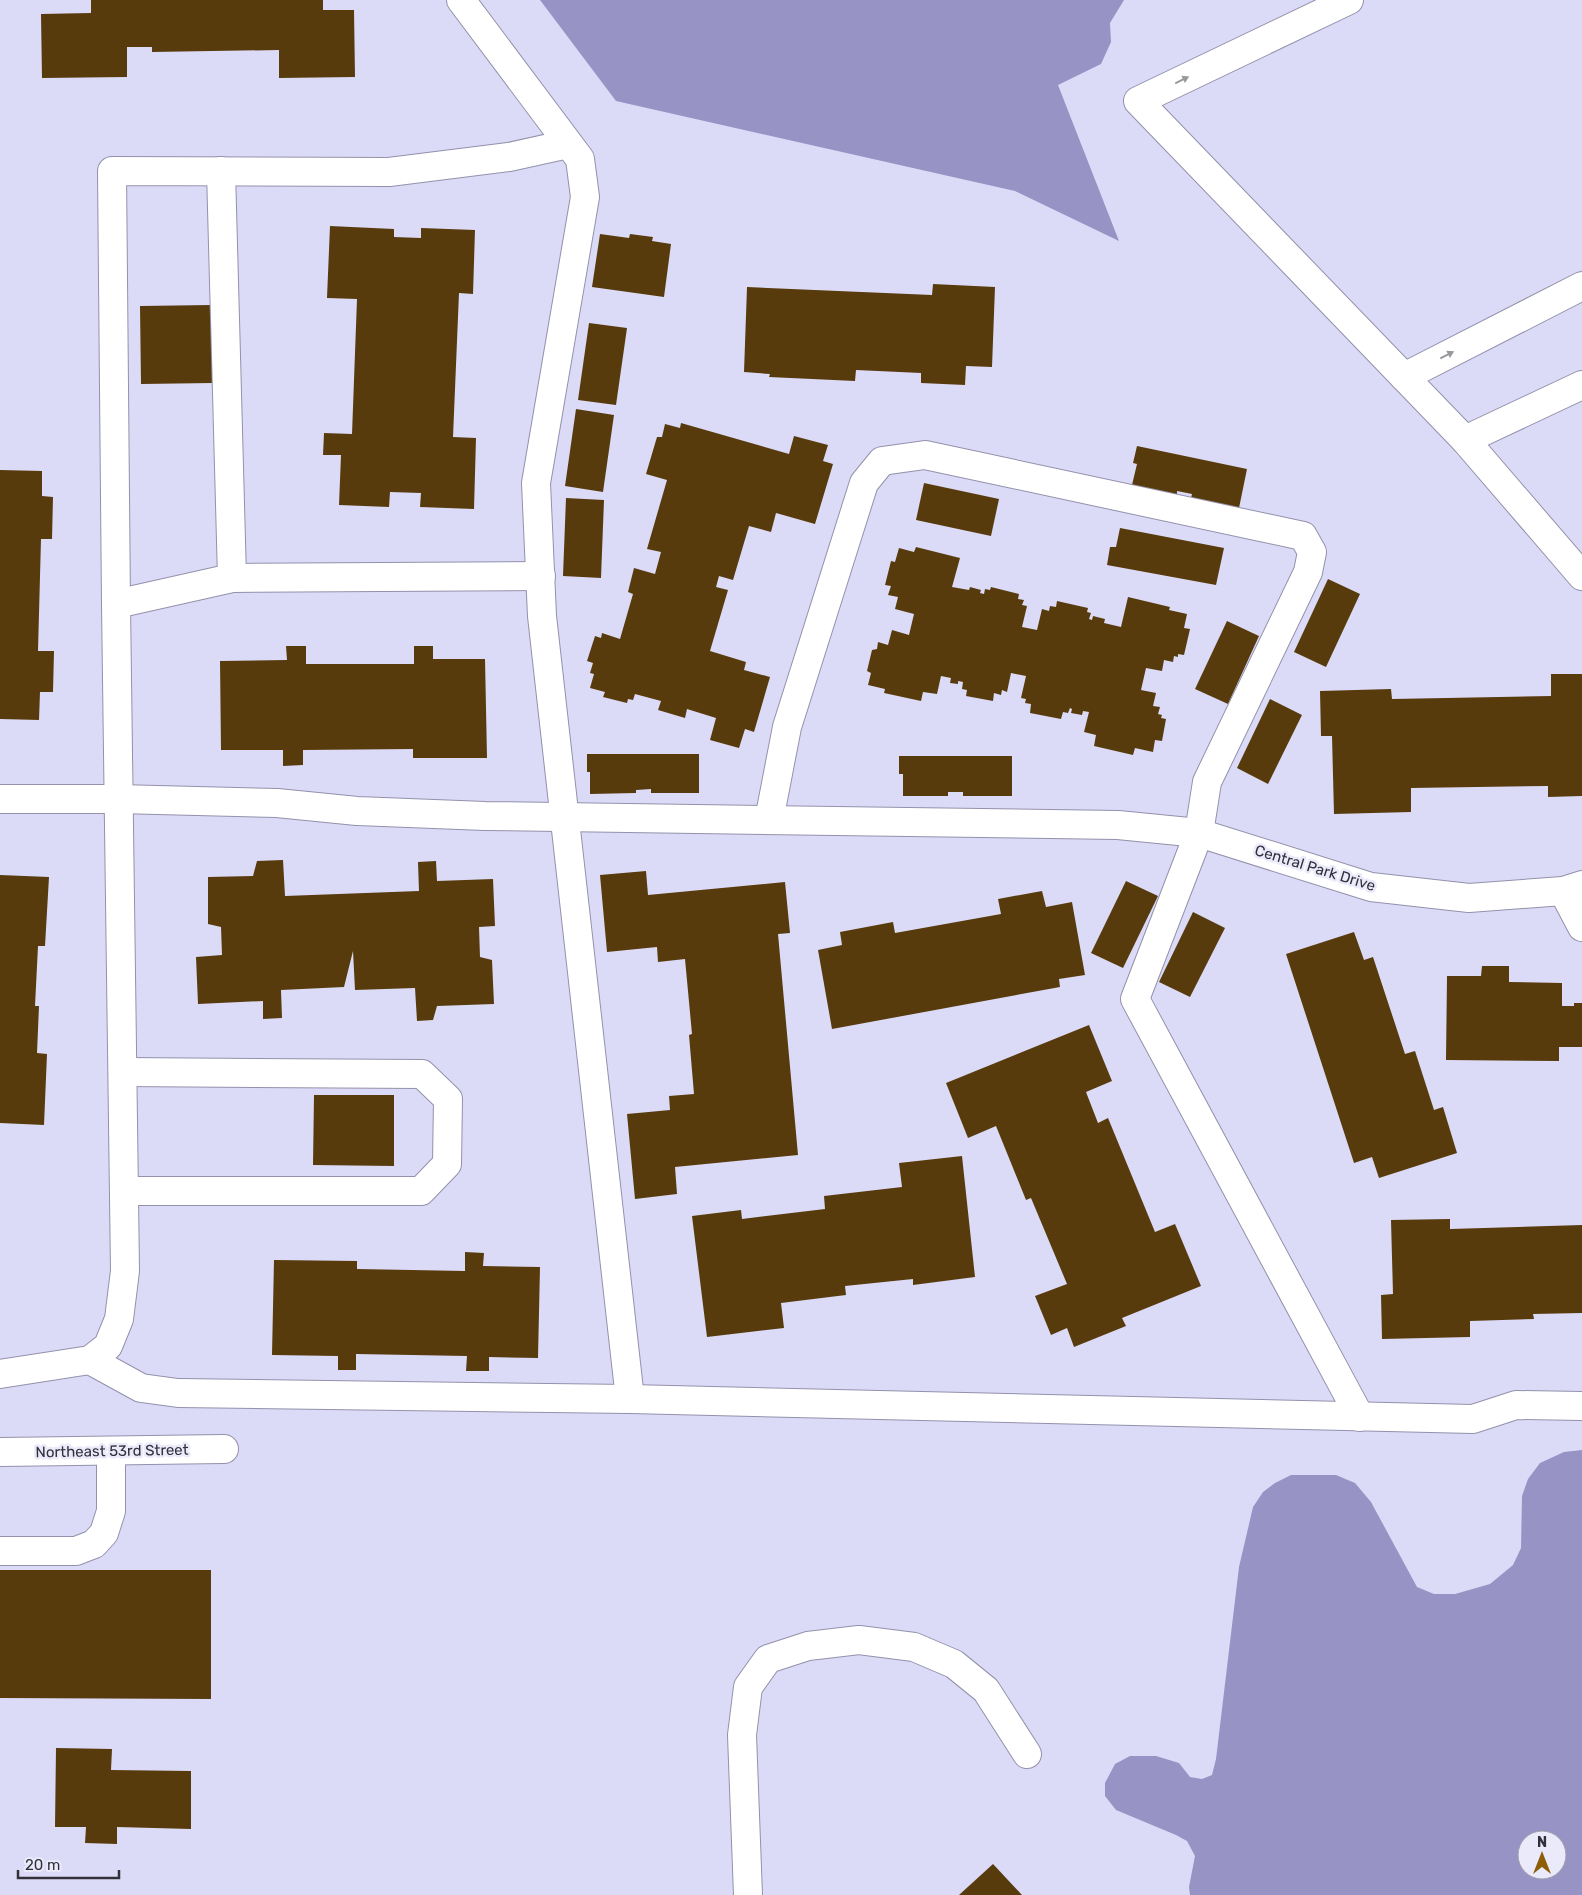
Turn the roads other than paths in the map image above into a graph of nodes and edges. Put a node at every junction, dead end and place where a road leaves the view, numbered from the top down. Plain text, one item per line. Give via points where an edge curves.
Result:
1 (461, 0) edge
2 (1349, 0) edge
3 (568, 144) junction
4 (221, 171) junction
5 (1582, 286) edge
6 (1404, 377) junction
7 (1582, 385) edge
8 (1465, 440) junction
9 (541, 576) junction
10 (1582, 576) edge
11 (232, 578) junction
12 (116, 604) junction
13 (0, 799) edge
14 (118, 799) junction
15 (566, 817) junction
16 (769, 820) junction
17 (1199, 833) junction
18 (1572, 888) edge
19 (1582, 927) edge
20 (123, 1072) junction
21 (124, 1191) junction
22 (90, 1360) junction
23 (0, 1374) edge
24 (630, 1399) junction
25 (1582, 1406) edge
26 (1360, 1417) junction
27 (224, 1449) dead end
28 (111, 1451) junction
29 (0, 1452) edge
30 (0, 1551) edge
31 (1027, 1754) dead end
32 (748, 1895) edge

1 - 3 street
6 -> 2 street via 1138,101
3 - 4 street via 509,157 389,172
3 - 9 street via 580,160 586,198 536,483
4 - 11 street
4 - 12 street via 112,171
6 -> 5 street
6 - 8 street
7 - 8 street
8 - 10 street
9 - 11 street
9 - 15 street via 542,616
11 - 12 street
12 - 14 street
13 - 14 street, Central Park Drive
14 - 15 street, Central Park Drive
14 - 20 street
15 - 16 street, Central Park Drive
15 - 24 street
16 - 17 street, Central Park Drive via 1118,825
16 - 17 street via 787,727 864,483 882,461 924,455 1303,536 1312,552 1308,572 1207,782
17 - 18 street, Central Park Drive via 1371,887 1469,898
17 - 26 street via 1135,999
18 - 19 street
20 - 21 street
20 - 21 street via 422,1074 448,1099 446,1164 421,1191
21 - 22 street via 125,1271 119,1319 108,1346
22 - 23 street
22 - 24 street via 141,1388 178,1392
24 - 26 street
25 - 26 street via 1516,1405 1473,1419
27 - 28 street, Northeast 53rd Street
28 - 29 street, Northeast 53rd Street
28 - 30 street via 111,1511 104,1533 94,1544 76,1551
31 - 32 street via 986,1690 954,1664 914,1647 859,1640 808,1646 768,1659 748,1686 742,1735

